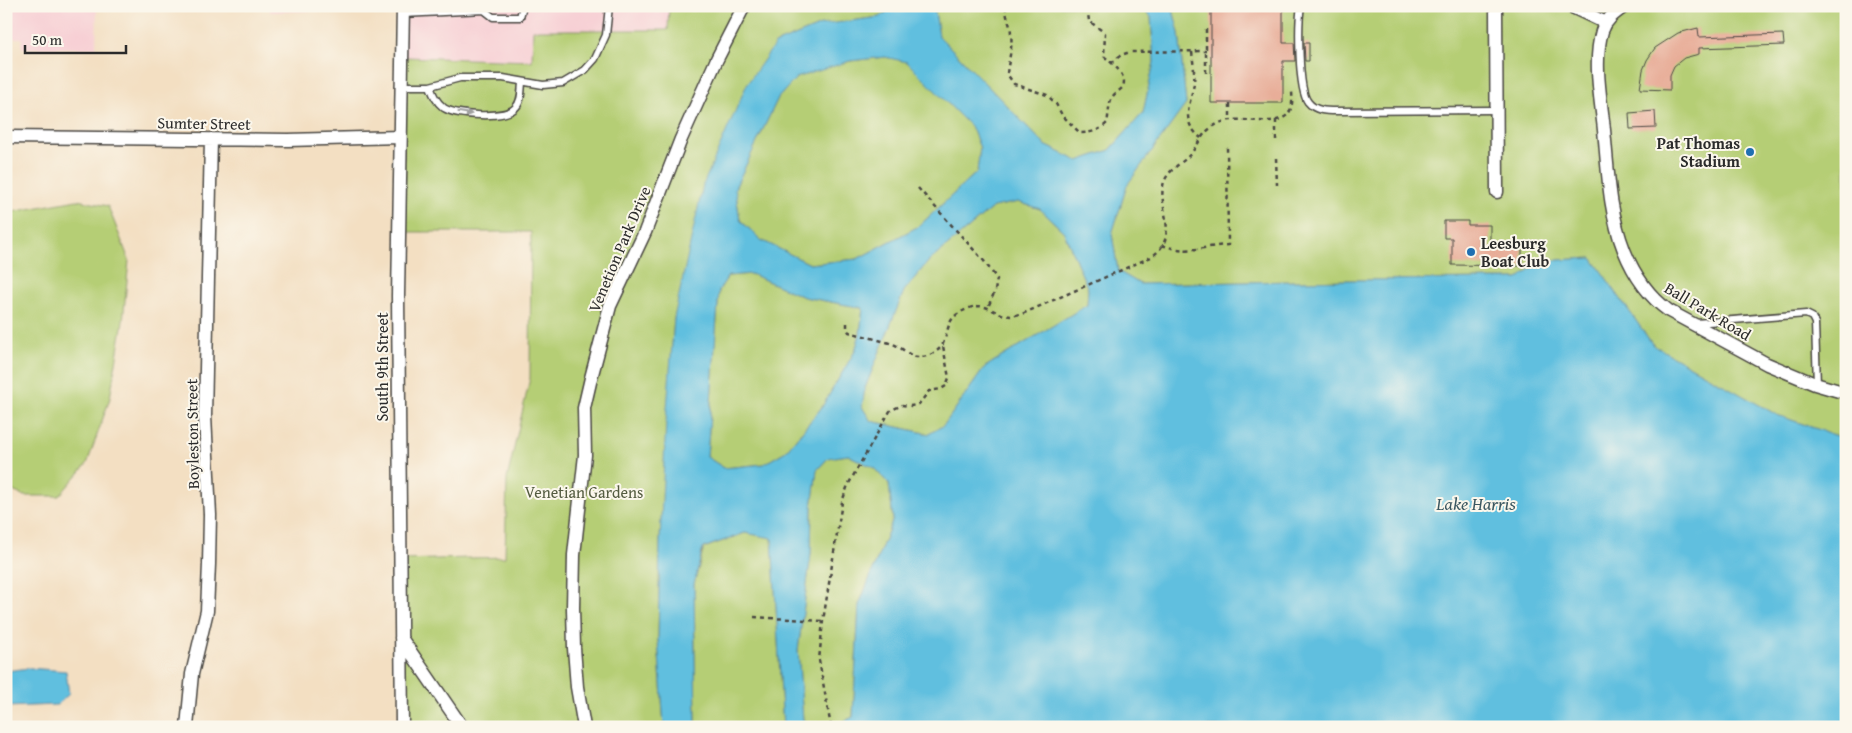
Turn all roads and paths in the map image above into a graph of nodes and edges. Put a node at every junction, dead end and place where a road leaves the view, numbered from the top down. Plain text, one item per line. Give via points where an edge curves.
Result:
1 (523, 6) edge
2 (609, 6) edge
3 (744, 6) edge
4 (1006, 6) edge
5 (1087, 6) edge
6 (1301, 6) edge
7 (1496, 6) edge
8 (1625, 6) edge
9 (485, 8) edge
10 (1579, 8) edge
11 (403, 10) edge
12 (1606, 23) junction
13 (1206, 29) dead end
14 (1206, 51) junction
15 (1192, 52) junction
16 (1111, 64) junction
17 (1206, 74) dead end
18 (522, 83) junction
19 (402, 86) junction
20 (430, 86) junction
21 (1292, 88) dead end
22 (1230, 104) dead end
23 (1496, 110) junction
24 (1230, 120) junction
25 (1276, 120) junction
26 (6, 137) edge
27 (400, 137) junction
28 (1201, 138) junction
29 (212, 139) junction
30 (1276, 142) dead end
31 (1227, 145) dead end
32 (1276, 158) dead end
33 (1276, 185) dead end
34 (918, 188) dead end
35 (1497, 192) dead end
36 (1162, 246) junction
37 (988, 307) junction
38 (847, 323) dead end
39 (1693, 324) junction
40 (943, 346) junction
41 (1817, 385) junction
42 (1846, 393) edge
43 (756, 618) dead end
44 (823, 621) junction
45 (401, 638) junction
46 (187, 727) edge
47 (402, 727) edge
48 (462, 727) edge
49 (584, 727) edge
50 (831, 727) edge

1 - 9 lane via 520,17 493,17
2 - 18 lane via 606,35 595,59 585,70 563,83
3 - 49 street, Venetion Park Drive via 685,130 645,232 610,306 584,408 585,454 574,555 573,608 577,688
4 - 16 path via 1012,46 1007,74 1014,84 1047,95 1080,133 1099,130 1107,123 1113,95 1124,81 1121,72
5 - 16 path via 1089,21 1105,33 1104,56
6 - 23 lane via 1301,85 1306,101 1314,108 1325,111
7 - 23 street
8 - 12 street
9 - 11 lane
10 - 12 street
11 - 19 street, South 9th Street
12 - 39 street, Ball Park Road via 1598,71 1608,184 1616,225 1632,268 1646,290 1655,301
13 - 14 path
14 - 15 path
14 - 17 path
15 - 16 path via 1138,52 1121,55
15 - 28 path via 1194,81 1188,116 1192,128
18 - 20 lane via 503,78 460,78
20 -> 18 lane via 436,100 446,108 482,115 503,115 520,103
19 - 20 lane
19 - 27 street, South 9th Street
21 - 25 path via 1291,109 1283,118
22 - 24 path
23 - 35 street
24 - 25 path
24 - 28 path via 1213,126
25 - 30 path
26 - 29 street, Sumter Street
27 - 29 street, Sumter Street
27 - 45 street, South 9th Street
28 - 36 path via 1165,180 1163,196 1167,223
29 - 46 street, Boyleston Street via 205,416 209,564 206,611 192,674
31 - 36 path via 1228,245 1191,250
32 - 33 path
34 - 37 path via 997,279
36 - 37 path via 1151,257 1022,314 1011,316
37 - 40 path via 976,306 954,316 947,327
38 - 40 path via 849,332 895,345 914,357 934,354
39 - 41 street, Ball Park Road via 1767,364
39 - 41 lane via 1806,314 1815,323
40 - 44 path via 949,378 946,386 929,391 919,404 902,405 890,411 848,485
41 - 42 street, Ball Park Road
43 - 44 path
44 - 50 path via 819,660
45 - 47 street, South 9th Street
45 - 48 street

